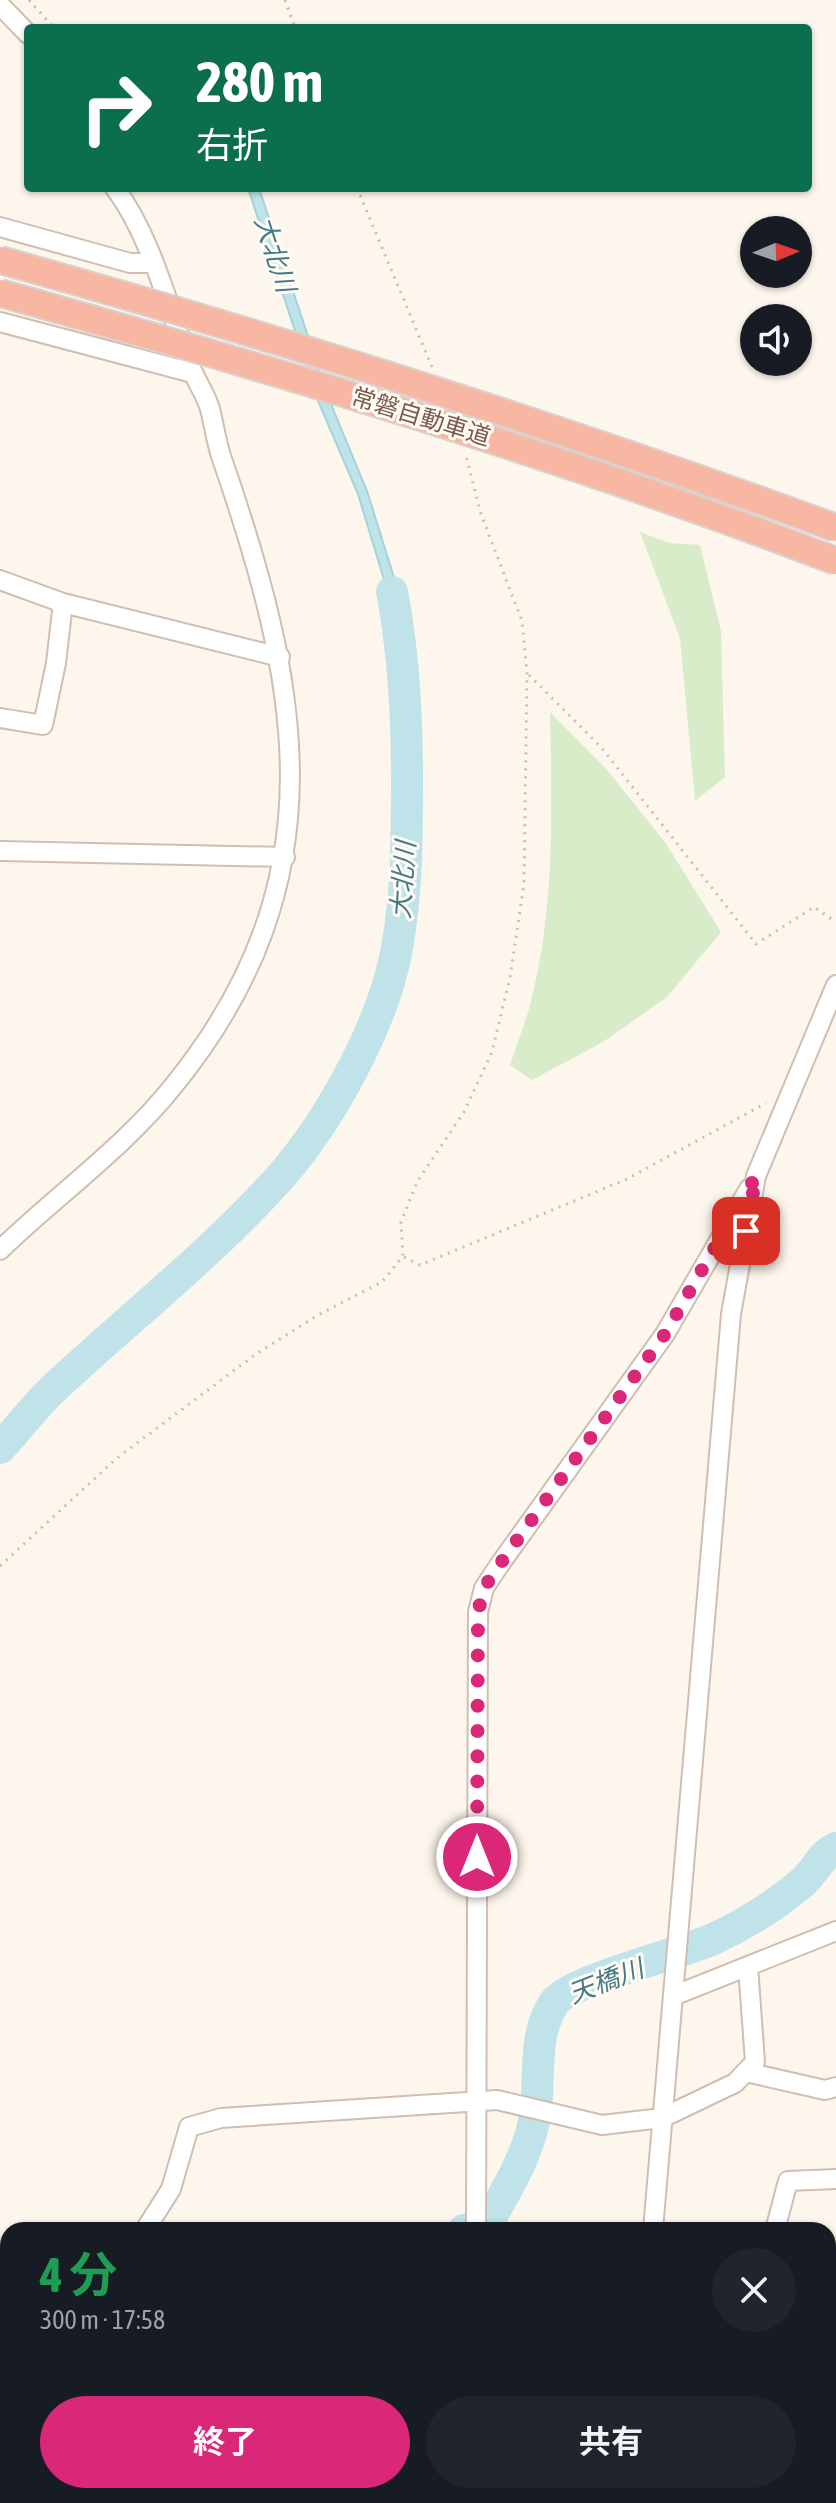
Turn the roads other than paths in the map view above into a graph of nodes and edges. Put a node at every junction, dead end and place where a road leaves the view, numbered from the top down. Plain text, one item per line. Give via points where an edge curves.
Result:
1 (0, 5) edge
2 (24, 30) edge
3 (118, 192) edge
4 (0, 227) edge
5 (0, 260) edge
6 (152, 263) junction
7 (0, 293) edge
8 (0, 322) edge
9 (193, 373) junction
10 (836, 528) edge
11 (836, 561) edge
12 (0, 580) edge
13 (63, 603) junction
14 (280, 657) junction
15 (0, 718) edge
16 (0, 851) edge
17 (285, 857) junction
18 (836, 985) edge
19 (756, 1176) junction
20 (0, 1250) edge
21 (836, 1931) edge
22 (748, 1966) junction
23 (673, 1996) junction
24 (746, 2072) junction
25 (836, 2087) edge
26 (476, 2100) junction
27 (662, 2118) junction
28 (836, 2179) edge
29 (150, 2222) edge
30 (476, 2222) edge
31 (654, 2222) edge
32 (777, 2222) edge

1 - 2 street
3 - 6 street via 133,212
4 - 6 street via 130,263
5 - 10 highway, 常磐自動車道, bridge via 427,386
6 - 9 street
7 - 11 highway, 常磐自動車道, bridge via 441,423
8 - 9 street
9 - 14 street via 210,406
12 - 13 street
13 - 14 street
13 - 15 street via 43,725
14 - 17 street via 290,753
16 - 17 street
17 - 20 street via 274,908 251,970 175,1084
18 - 19 street
19 - 23 street via 731,1314
19 - 26 street via 665,1334 484,1588 478,1612
21 - 22 street
22 - 23 street
22 - 24 street via 755,2062
23 - 27 street
24 - 25 street via 825,2090
24 - 27 street via 735,2083
26 - 27 street via 497,2100 602,2125
26 - 29 street via 221,2118 189,2127 171,2189
26 - 30 street
27 - 31 street
28 - 32 street via 788,2181

